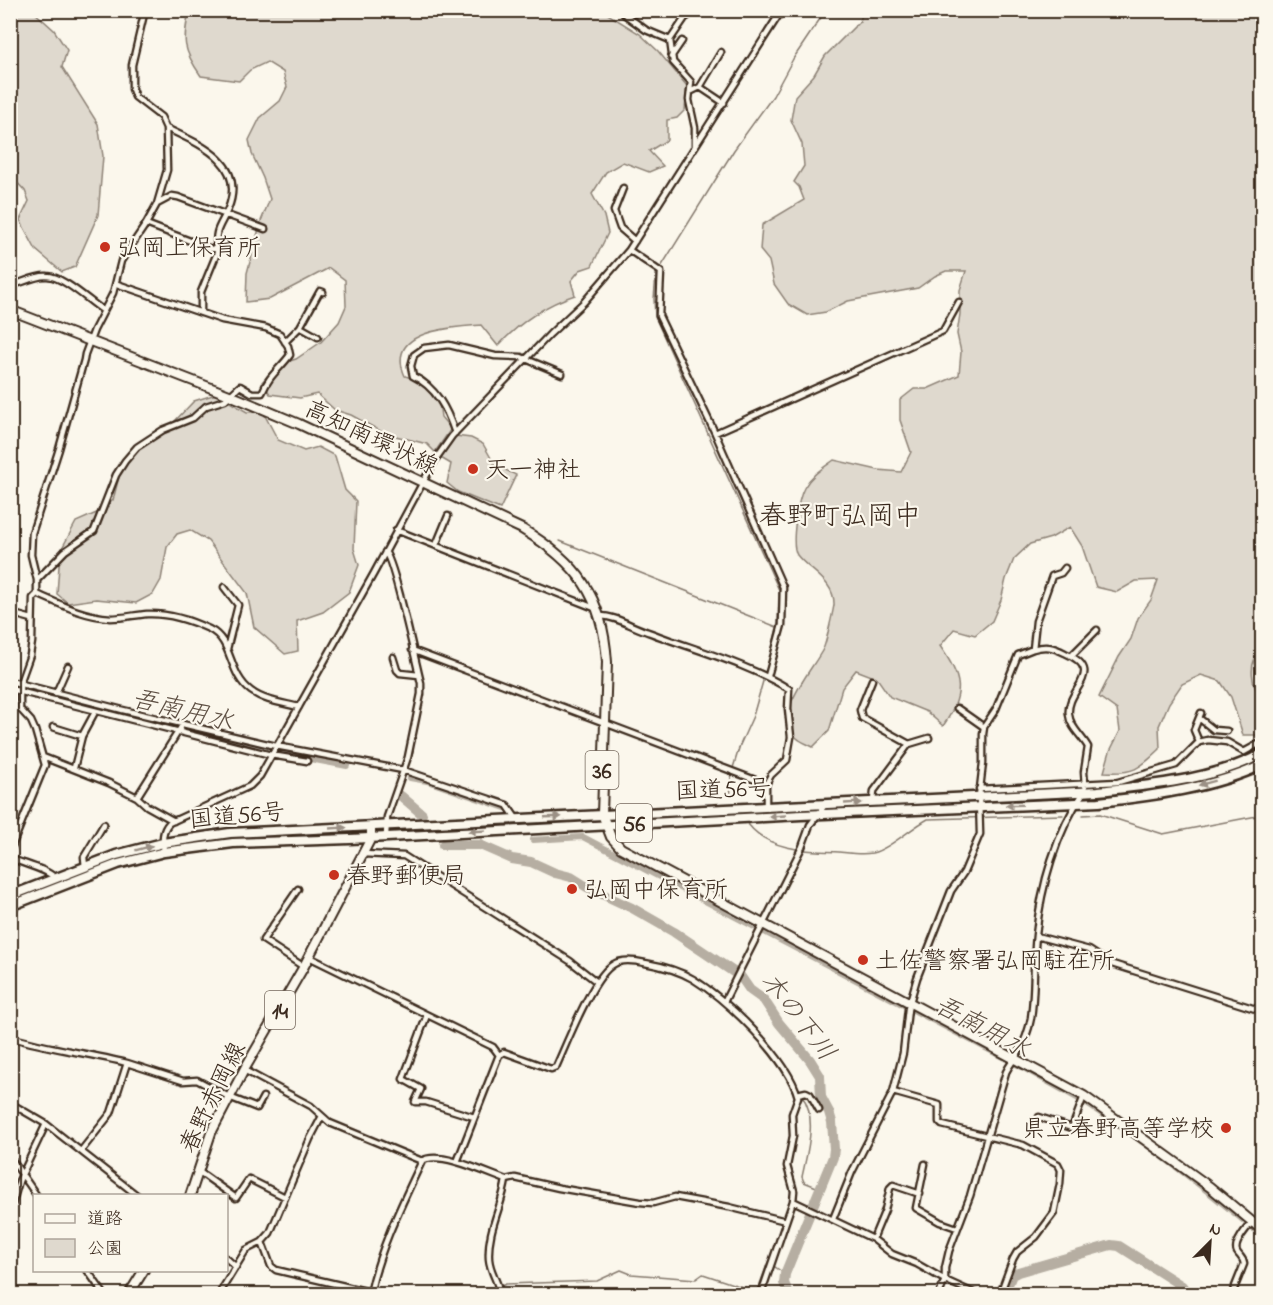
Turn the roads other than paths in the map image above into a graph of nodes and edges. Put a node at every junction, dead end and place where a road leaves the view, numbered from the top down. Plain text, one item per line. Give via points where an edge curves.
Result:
1 (145, 10) edge
2 (624, 10) edge
3 (697, 10) edge
4 (782, 10) edge
5 (670, 40) junction
6 (682, 41) dead end
7 (722, 52) dead end
8 (671, 57) junction
9 (700, 87) junction
10 (690, 92) junction
11 (724, 102) junction
12 (166, 128) junction
13 (695, 146) junction
14 (623, 188) dead end
15 (157, 204) junction
16 (225, 215) junction
17 (146, 224) junction
18 (265, 230) dead end
19 (635, 241) junction
20 (217, 248) junction
21 (629, 250) junction
22 (117, 284) junction
23 (10, 286) edge
24 (323, 292) dead end
25 (959, 302) dead end
26 (10, 310) edge
27 (104, 311) junction
28 (201, 314) junction
29 (300, 327) junction
30 (318, 336) dead end
31 (89, 341) junction
32 (285, 342) junction
33 (526, 359) junction
34 (562, 374) dead end
35 (232, 396) junction
36 (455, 433) junction
37 (715, 433) junction
38 (422, 481) junction
39 (448, 516) dead end
40 (396, 530) junction
41 (436, 545) junction
42 (385, 552) junction
43 (1065, 568) dead end
44 (37, 580) junction
45 (224, 587) dead end
46 (37, 594) junction
47 (598, 612) junction
48 (10, 613) edge
49 (32, 619) junction
50 (1096, 630) dead end
51 (227, 649) junction
52 (1033, 649) junction
53 (412, 650) junction
54 (1071, 656) junction
55 (393, 657) dead end
56 (68, 666) dead end
57 (419, 675) junction
58 (765, 675) junction
59 (872, 680) dead end
60 (10, 681) edge
61 (20, 688) junction
62 (10, 689) edge
63 (56, 693) junction
64 (299, 707) junction
65 (957, 708) dead end
66 (95, 712) junction
67 (604, 722) junction
68 (183, 724) junction
69 (53, 727) dead end
70 (984, 727) junction
71 (1227, 731) dead end
72 (179, 732) junction
73 (82, 736) junction
74 (929, 738) dead end
75 (1199, 742) junction
76 (1263, 742) edge
77 (909, 744) junction
78 (273, 751) junction
79 (1263, 754) edge
80 (43, 757) junction
81 (307, 761) dead end
82 (1263, 765) edge
83 (74, 768) junction
84 (403, 770) junction
85 (766, 784) junction
86 (1085, 789) junction
87 (137, 797) junction
88 (979, 797) junction
89 (873, 802) junction
90 (1076, 803) junction
91 (825, 805) junction
92 (766, 807) junction
93 (602, 814) junction
94 (817, 815) junction
95 (516, 818) junction
96 (174, 821) junction
97 (104, 824) dead end
98 (386, 825) junction
99 (605, 825) junction
100 (371, 826) junction
101 (386, 836) junction
102 (370, 838) junction
103 (164, 847) junction
104 (10, 851) edge
105 (363, 854) junction
106 (10, 858) edge
107 (85, 867) junction
108 (55, 878) junction
109 (298, 888) dead end
110 (10, 896) edge
111 (10, 906) edge
112 (762, 927) junction
113 (1036, 936) junction
114 (309, 957) junction
115 (304, 967) junction
116 (597, 982) junction
117 (724, 1002) junction
118 (909, 1005) junction
119 (1263, 1011) edge
120 (427, 1015) junction
121 (10, 1037) edge
122 (500, 1055) junction
123 (1012, 1060) junction
124 (127, 1063) junction
125 (244, 1070) junction
126 (893, 1092) junction
127 (797, 1094) junction
128 (1084, 1096) junction
129 (229, 1097) junction
130 (263, 1097) dead end
131 (10, 1103) edge
132 (819, 1110) dead end
133 (322, 1116) junction
134 (474, 1117) junction
135 (1039, 1118) dead end
136 (46, 1124) junction
137 (988, 1135) junction
138 (81, 1151) junction
139 (10, 1157) edge
140 (422, 1161) junction
141 (457, 1162) junction
142 (926, 1164) dead end
143 (198, 1171) junction
144 (22, 1174) junction
145 (506, 1180) junction
146 (36, 1194) edge
147 (135, 1194) edge
148 (191, 1194) edge
149 (920, 1194) junction
150 (285, 1197) junction
151 (793, 1201) junction
152 (10, 1212) edge
153 (833, 1219) junction
154 (786, 1221) junction
155 (1251, 1224) junction
156 (957, 1228) junction
157 (1263, 1230) edge
158 (873, 1239) junction
159 (262, 1242) junction
160 (228, 1260) edge
161 (236, 1267) junction
162 (88, 1272) edge
163 (143, 1272) edge
164 (945, 1280) junction
165 (499, 1290) edge
166 (370, 1293) edge
167 (104, 1294) edge
168 (129, 1294) edge
169 (219, 1294) edge
170 (761, 1294) edge
171 (939, 1294) edge
172 (976, 1294) edge
173 (1000, 1294) edge
174 (1232, 1294) edge

1 - 12 street via 132,65 132,89 135,97 161,117
2 - 5 street via 646,30
3 - 5 street via 685,18
4 - 11 street
5 - 8 street
6 - 8 street
7 - 9 street
8 - 10 street via 691,82
9 - 10 street
9 - 11 street
10 - 13 street
11 - 13 street
12 - 15 street via 167,170
12 - 16 street via 221,159 232,189
13 - 19 street
14 - 19 street via 614,211 620,228
15 - 16 street via 172,196
15 - 17 street
16 - 18 street
16 - 20 street via 215,237
17 - 20 street
17 - 22 street via 121,261
19 - 21 street
20 - 28 street via 201,291
21 - 33 street via 584,302
21 - 37 street via 661,272 659,316
22 - 27 street
22 - 28 street
23 - 27 street via 49,275
24 - 29 street via 320,291
25 - 37 street via 943,331
26 - 31 main road, 高知南環状線 / 36
27 - 31 street
28 - 32 street via 266,328 280,334
29 - 30 street
29 - 32 street
31 - 35 main road, 高知南環状線 / 36
31 - 44 street via 32,533 31,555
32 - 35 street via 290,355 273,372 262,393 252,393 240,386
33 - 34 street
33 - 36 street
33 - 36 street via 448,345 424,348 414,354 413,376 433,390
35 - 38 main road, 高知南環状線 / 36
35 - 44 street via 206,406 193,418 153,435 137,447 116,475 94,531 65,551
36 - 38 street
37 - 58 street via 783,587 782,625
38 - 40 street
38 - 47 main road, 高知南環状線 / 36 via 548,544 582,578
39 - 41 street
40 - 41 street
40 - 42 street
41 - 47 street
42 - 53 street
42 - 64 street
43 - 52 street via 1052,576 1036,621
44 - 46 street
45 - 51 street via 238,604
46 - 49 street via 33,598
46 - 51 street via 89,615 171,615 220,635
47 - 58 street
47 - 67 main road, 高知南環状線 / 36 via 606,643
48 - 49 street
49 - 61 street via 30,655
50 - 54 street
51 - 64 street via 237,675 252,692
52 - 54 street via 1050,646
52 - 70 street via 1018,655 996,709
53 - 57 street
53 - 67 street
54 - 86 street via 1085,674 1068,714 1088,747
55 - 57 street via 400,673
56 - 63 street
57 - 84 street via 421,694
58 - 85 street via 790,692 791,737 787,760
59 - 77 street via 862,718
60 - 61 street
61 - 62 street
61 - 63 street
61 - 66 street
61 - 80 street via 20,709 31,721
63 - 68 street
64 - 78 street
65 - 70 street
66 - 72 street
66 - 73 street
67 - 85 street
67 - 93 main road, 高知南環状線 / 36
68 - 72 street
68 - 78 street
69 - 73 street
70 - 88 street
71 - 75 street via 1214,730 1200,716 1194,730
72 - 78 street
72 - 87 street
73 - 83 street
74 - 77 street
75 - 76 street via 1227,742 1244,752
75 - 86 street via 1176,765
77 - 89 street via 874,791
78 - 81 street
78 - 84 street
78 - 96 street via 260,776 249,786
79 - 86 highway, 国道56号 / 56 via 1180,780
80 - 83 street
80 - 104 street via 45,765
82 -> 90 highway, 国道56号 / 56 via 1227,778 1143,797
83 - 87 street
84 - 95 street via 507,805
84 - 98 street
85 - 92 street
86 - 88 highway, 国道56号 / 56
86 - 90 street
87 - 96 street
88 - 89 highway, 国道56号 / 56
90 -> 88 highway, 国道56号 / 56
88 - 94 highway, 国道56号 / 56
88 - 118 street via 980,834 976,847 939,918
91 -> 89 highway, 国道56号 / 56
90 - 113 street via 1050,865
91 - 92 highway, 国道56号 / 56
91 - 94 street
92 - 93 highway, 国道56号 / 56
95 -> 93 highway, 国道56号 / 56
93 - 99 main road, 高知南環状線 / 36
94 -> 99 highway, 国道56号 / 56
94 - 112 street
95 - 98 highway, 国道56号 / 56
96 - 103 street via 165,827
97 - 107 street via 84,857
98 - 100 highway, 国道56号 / 56
98 - 101 street
99 -> 101 highway, 国道56号 / 56
99 - 112 main road, 高知南環状線 / 36 via 621,848
100 - 102 main road, 春野赤岡線 / 14
103 -> 100 highway, 国道56号 / 56 via 230,833
101 - 102 highway, 国道56号 / 56
102 - 103 highway, 国道56号 / 56
102 - 105 main road, 春野赤岡線 / 14
107 -> 103 highway, 国道56号 / 56 via 116,855
103 - 111 highway, 国道56号 / 56
105 - 114 main road, 春野赤岡線 / 14
105 - 116 street via 404,856
106 - 108 street via 49,872
107 - 108 highway, 国道56号 / 56
108 - 110 highway, 国道56号 / 56
109 - 115 street via 263,940
112 - 117 street
112 - 118 main road, 高知南環状線 / 36
113 - 119 street via 1089,950 1109,963
113 - 123 street via 1030,1019 1023,1043
114 - 115 main road, 春野赤岡線 / 14
114 - 120 street
115 - 125 main road, 春野赤岡線 / 14
116 - 117 street via 617,962 638,961 691,977
116 - 122 street via 556,1066 551,1069 504,1052
117 - 127 street via 778,1059
118 - 123 main road, 高知南環状線 / 36
118 - 126 street
120 - 122 street via 493,1047
120 - 134 street via 403,1079 421,1089 415,1102
121 - 124 street
122 - 134 street
123 - 128 main road, 高知南環状線 / 36
123 - 137 street
124 - 129 street via 183,1081 197,1080
124 - 138 street via 111,1113
125 - 129 main road, 春野赤岡線 / 14
125 - 133 street via 284,1090
126 - 137 street via 939,1105 942,1125
126 - 153 street
127 - 132 street via 810,1094
127 - 151 street via 788,1166
128 - 135 street via 1072,1128
128 - 155 main road, 高知南環状線 / 36 via 1210,1187
129 - 130 street via 257,1108
129 - 143 main road, 春野赤岡線 / 14
131 - 136 street
133 - 140 street via 330,1123
133 - 150 street
134 - 141 street
136 - 138 street
136 - 144 street
137 - 156 street
137 - 173 street via 1023,1145 1058,1164 1061,1170 1054,1213 1036,1237 1017,1252
138 - 147 street
139 - 144 street
140 - 141 street via 435,1156
140 - 166 street via 384,1246
141 - 145 street
142 - 149 street
143 - 148 main road, 春野赤岡線 / 14
143 - 150 street via 236,1198 249,1179
144 - 146 street
144 - 152 street
145 - 154 street via 514,1178 640,1202 675,1197
145 - 165 street via 490,1239 490,1269
149 - 156 street via 916,1208
149 - 158 street via 892,1185
150 - 159 street via 270,1233
151 - 153 street
151 - 154 street
153 - 158 street
154 - 170 street
155 - 157 main road, 高知南環状線 / 36
155 - 174 street via 1236,1248 1244,1264
156 - 164 street
158 - 164 street via 892,1254
159 - 161 street via 246,1250
159 - 166 street via 276,1270
160 - 161 street
161 - 169 street
162 - 167 street
163 - 168 main road
164 - 171 street
164 - 172 street

